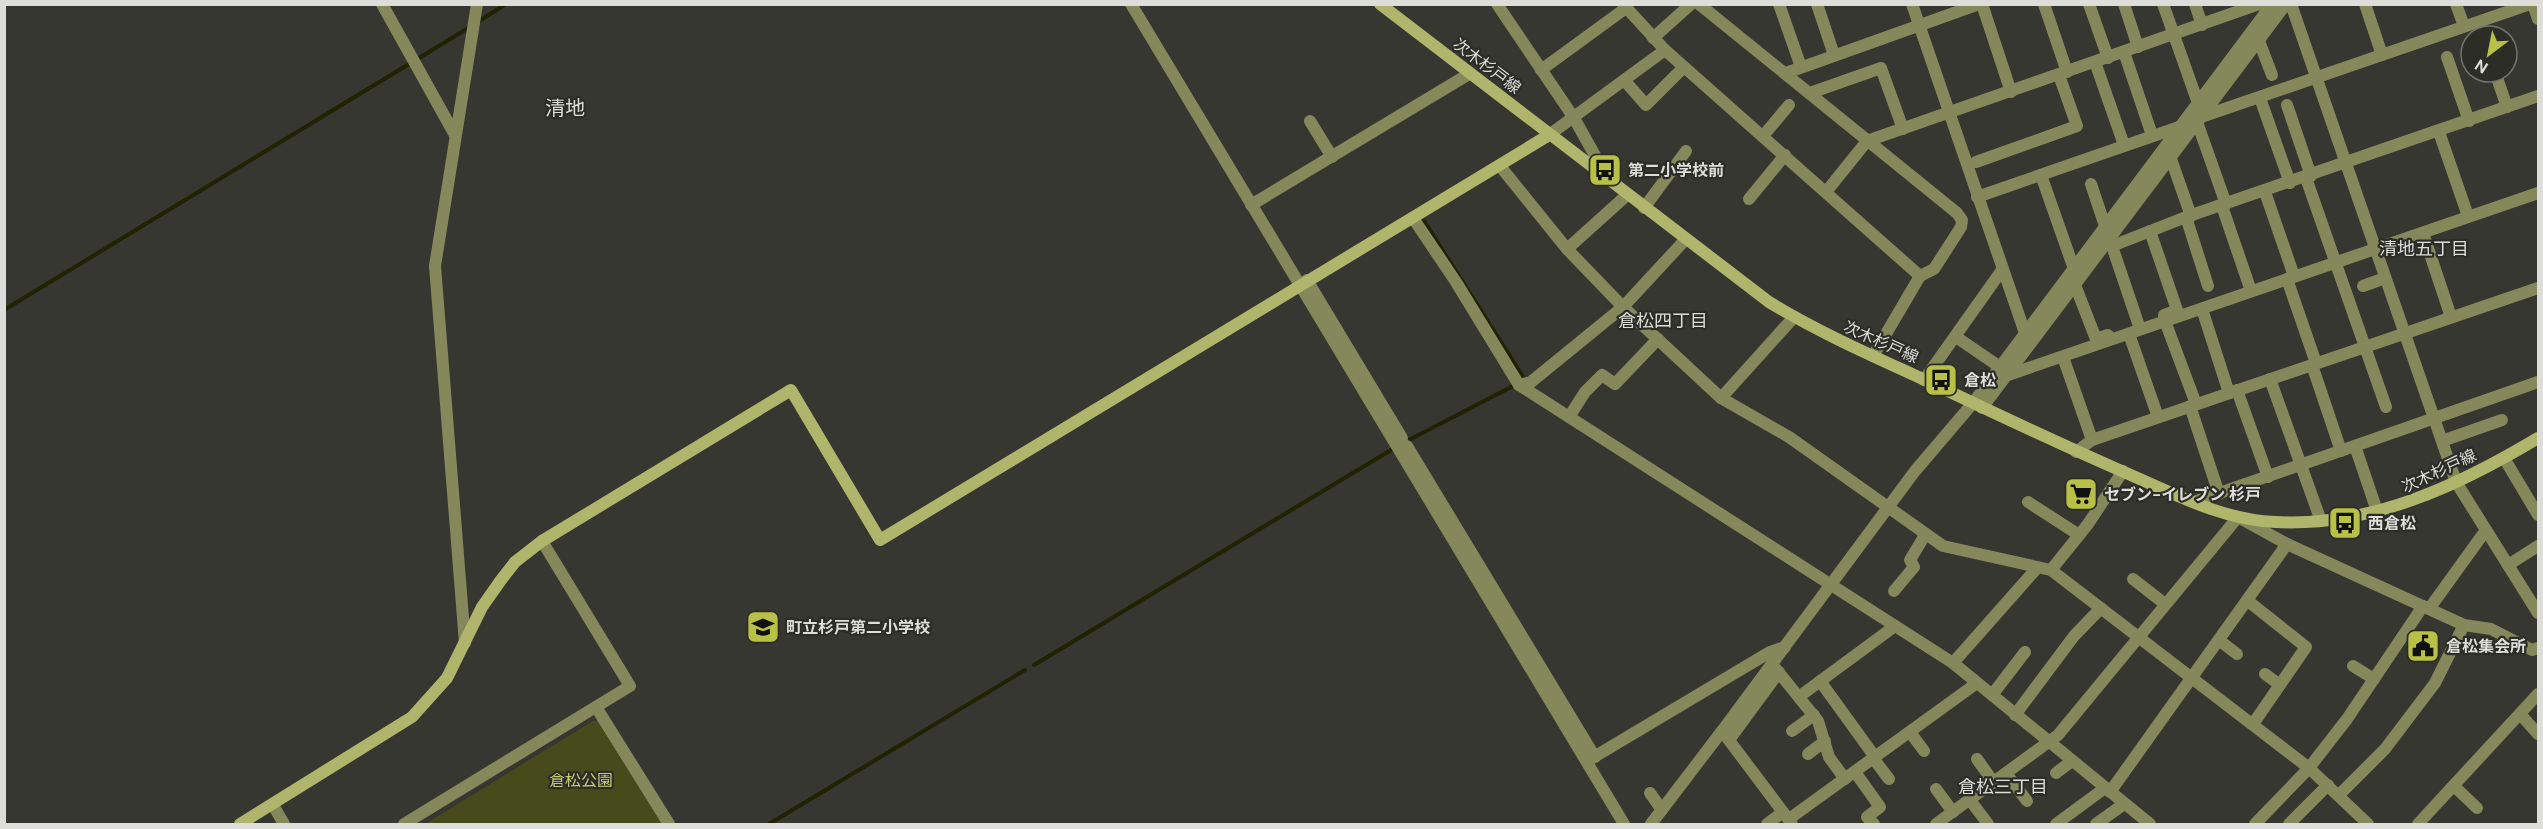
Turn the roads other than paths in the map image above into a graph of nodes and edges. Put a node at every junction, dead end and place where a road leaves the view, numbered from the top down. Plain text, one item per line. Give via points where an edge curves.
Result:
1 (382, 4) edge
2 (477, 4) edge
3 (1131, 4) edge
4 (1380, 4) edge
5 (1497, 4) edge
6 (1691, 4) edge
7 (1699, 4) edge
8 (1779, 4) edge
9 (1817, 4) edge
10 (1912, 4) edge
11 (1981, 4) edge
12 (2044, 4) edge
13 (2089, 4) edge
14 (2124, 4) edge
15 (2163, 4) edge
16 (2195, 4) edge
17 (2259, 4) edge
18 (2272, 4) edge
19 (2286, 4) edge
20 (2291, 4) edge
21 (2365, 4) edge
22 (2456, 4) edge
23 (2532, 4) edge
24 (1624, 6) edge
25 (2234, 9) edge
26 (2499, 9) edge
27 (2538, 19) edge
28 (2463, 24) edge
29 (2468, 24) edge
30 (1920, 25) junction
31 (2202, 25) junction
32 (2459, 28) edge
33 (2173, 35) junction
34 (1653, 38) junction
35 (2259, 41) junction
36 (2138, 47) junction
37 (1665, 50) junction
38 (2124, 52) junction
39 (1834, 55) junction
40 (2382, 55) junction
41 (2447, 57) dead end
42 (2102, 60) junction
43 (1684, 67) junction
44 (1801, 67) junction
45 (1541, 70) junction
46 (1786, 73) junction
47 (1469, 74) junction
48 (2063, 74) junction
49 (2272, 75) dead end
50 (2318, 77) junction
51 (1625, 81) junction
52 (2499, 84) edge
53 (2011, 92) junction
54 (1810, 93) junction
55 (2538, 97) edge
56 (462, 98) junction
57 (2260, 98) junction
58 (2198, 103) junction
59 (1789, 105) dead end
60 (2288, 105) dead end
61 (2507, 107) junction
62 (441, 109) junction
63 (1950, 114) junction
64 (1574, 118) junction
65 (2199, 120) junction
66 (1310, 121) dead end
67 (2469, 121) junction
68 (2182, 126) junction
69 (1903, 129) junction
70 (2439, 132) junction
71 (455, 135) junction
72 (1549, 135) junction
73 (2152, 135) junction
74 (1763, 136) junction
75 (1868, 141) junction
76 (2124, 145) junction
77 (1686, 152) dead end
78 (1785, 155) junction
79 (1332, 157) junction
80 (2171, 159) junction
81 (1976, 162) dead end
82 (2346, 164) junction
83 (1500, 166) junction
84 (2042, 175) junction
85 (2308, 177) junction
86 (1611, 183) junction
87 (2290, 183) junction
88 (2091, 184) dead end
89 (1826, 192) junction
90 (2265, 192) junction
91 (2538, 193) edge
92 (1627, 195) junction
93 (1977, 197) junction
94 (1749, 199) dead end
95 (1251, 205) junction
96 (2224, 205) junction
97 (1644, 208) junction
98 (2468, 216) junction
99 (2188, 217) junction
100 (1413, 218) junction
101 (2105, 226) junction
102 (2150, 231) junction
103 (2423, 233) junction
104 (1685, 240) junction
105 (2110, 243) junction
106 (2375, 248) junction
107 (1567, 249) junction
108 (2335, 262) junction
109 (2074, 269) junction
110 (2002, 270) junction
111 (1920, 276) junction
112 (2291, 278) junction
113 (2385, 278) junction
114 (1303, 283) junction
115 (2075, 285) junction
116 (2208, 286) dead end
117 (2363, 286) dead end
118 (2538, 290) edge
119 (2252, 291) junction
120 (1623, 307) junction
121 (2202, 309) junction
122 (1794, 317) junction
123 (2451, 317) junction
124 (2165, 321) junction
125 (2138, 323) junction
126 (2025, 333) junction
127 (2405, 333) junction
128 (2129, 334) junction
129 (1956, 337) junction
130 (1658, 339) junction
131 (2366, 346) junction
132 (1872, 356) junction
133 (2063, 357) junction
134 (2314, 364) junction
135 (2004, 371) junction
136 (2270, 379) junction
137 (1923, 380) junction
138 (2538, 382) edge
139 (1519, 385) junction
140 (2233, 391) junction
141 (1721, 398) junction
142 (1978, 405) junction
143 (2193, 405) junction
144 (2386, 406) dead end
145 (1569, 417) junction
146 (2158, 417) junction
147 (2435, 418) junction
148 (2502, 420) dead end
149 (2538, 438) edge
150 (2092, 440) junction
151 (2442, 441) junction
152 (2355, 446) junction
153 (2341, 451) junction
154 (2076, 452) junction
155 (2504, 458) junction
156 (2301, 465) junction
157 (2122, 471) junction
158 (2268, 477) junction
159 (2456, 482) junction
160 (2219, 494) junction
161 (2028, 502) dead end
162 (2194, 502) junction
163 (1888, 508) junction
164 (2377, 511) junction
165 (2538, 515) edge
166 (2238, 517) junction
167 (2321, 521) junction
168 (2486, 530) junction
169 (1925, 535) junction
170 (2079, 535) junction
171 (542, 541) junction
172 (2287, 544) junction
173 (2538, 546) edge
174 (2508, 565) junction
175 (2037, 567) junction
176 (2051, 570) junction
177 (2133, 579) dead end
178 (1832, 585) junction
179 (1894, 591) dead end
180 (2248, 601) junction
181 (2165, 604) junction
182 (2426, 607) junction
183 (2101, 608) junction
184 (2538, 614) edge
185 (2464, 625) junction
186 (1895, 626) junction
187 (2139, 638) junction
188 (2220, 641) junction
189 (465, 643) junction
190 (1785, 647) junction
191 (2538, 648) edge
192 (2025, 652) dead end
193 (2236, 654) dead end
194 (1953, 663) junction
195 (2353, 666) dead end
196 (1776, 668) junction
197 (2265, 674) dead end
198 (2193, 679) junction
199 (2373, 679) junction
200 (1820, 681) junction
201 (1977, 683) junction
202 (2280, 685) junction
203 (2538, 693) edge
204 (1992, 695) junction
205 (1800, 696) junction
206 (596, 707) junction
207 (2520, 714) junction
208 (1814, 715) junction
209 (2015, 715) junction
210 (2253, 724) junction
211 (1792, 731) dead end
212 (1910, 732) junction
213 (2538, 734) edge
214 (1725, 736) junction
215 (1825, 741) junction
216 (2049, 742) junction
217 (1924, 751) dead end
218 (1808, 754) dead end
219 (1874, 758) junction
220 (1590, 759) junction
221 (1977, 759) dead end
222 (2072, 761) junction
223 (2309, 768) junction
224 (2006, 773) junction
225 (2056, 773) dead end
226 (1850, 775) junction
227 (1889, 779) dead end
228 (1994, 783) junction
229 (2328, 785) junction
230 (2454, 786) junction
231 (1936, 789) dead end
232 (2107, 790) junction
233 (1650, 793) dead end
234 (2339, 795) junction
235 (1970, 800) junction
236 (2027, 801) dead end
237 (2124, 804) junction
238 (273, 805) junction
239 (2477, 808) dead end
240 (1662, 810) junction
241 (1953, 812) junction
242 (1788, 819) edge
243 (1940, 823) edge
244 (2424, 823) edge
245 (240, 825) edge
246 (284, 825) edge
247 (404, 825) edge
248 (669, 825) edge
249 (1623, 825) edge
250 (1651, 825) edge
251 (1767, 825) edge
252 (1874, 825) edge
253 (1988, 825) edge
254 (2056, 825) edge
255 (2096, 825) edge
256 (2150, 825) edge
257 (2254, 825) edge
258 (2289, 825) edge
259 (2368, 825) edge

1 - 62 street
2 - 56 street
3 - 95 street
4 - 47 street, 次木杉戸線
5 - 45 street
6 - 34 street
7 - 46 street
8 - 44 street
9 - 39 street
10 - 30 street
11 - 30 street
11 - 53 street
12 - 48 street
13 - 42 street
14 - 36 street
15 - 33 street
16 - 31 street
17 - 25 street
18 - 58 street
19 - 35 street
20 - 50 street
21 - 40 street
22 - 28 street
23 - 26 street
23 - 27 street
24 - 34 street
24 - 45 street
25 - 31 street
26 - 29 street
30 - 39 street
30 - 63 street
31 - 33 street
32 - 40 street
33 - 36 street
33 - 58 street
34 - 37 street
35 - 49 street
35 - 65 street
36 - 38 street
37 - 43 street
37 - 51 street
38 - 42 street
38 - 73 street
39 - 44 street
40 - 50 street
41 - 67 street
42 - 48 street
42 - 76 street
43 - 51 street via 1646,105
43 - 74 street
44 - 46 street
45 - 64 street
46 - 54 street
47 - 72 street, 次木杉戸線
47 - 79 street
48 - 53 street
48 - 81 street via 2077,126
50 - 57 street
50 - 82 street
51 - 64 street
52 - 61 street
53 - 63 street
54 - 69 street via 1881,68
54 - 75 street
55 - 61 street
56 - 62 street
56 - 71 street
57 - 65 street
57 - 87 street
58 - 68 street
59 - 74 street
60 - 85 street
61 - 67 street
62 - 71 street
63 - 69 street
63 - 93 street
64 - 72 street
64 - 86 street
65 - 80 street
65 - 96 street
66 - 79 street
67 - 70 street
68 - 73 street
68 - 101 street
69 - 75 street
70 - 82 street
70 - 98 street
71 - 189 street via 435,266
72 - 83 street
72 - 86 street, 次木杉戸線
73 - 76 street
74 - 78 street
75 - 89 street
75 - 111 street via 1962,220 1934,269
76 - 84 street
77 - 97 street
78 - 89 street
78 - 94 street
79 - 95 street
80 - 99 street
80 - 105 street
82 - 85 street
82 - 106 street
83 - 100 street
83 - 107 street
84 - 93 street
84 - 109 street
85 - 87 street
85 - 108 street
86 - 92 street, 次木杉戸線
87 - 90 street
88 - 101 street
89 - 111 street
90 - 96 street
90 - 112 street
91 - 98 street
92 - 97 street, 次木杉戸線
92 - 107 street
93 - 110 street
95 - 114 street
96 - 99 street
96 - 119 street
97 - 104 street, 次木杉戸線
98 - 103 street
99 - 102 street
99 - 116 street
100 - 114 street
100 - 139 street
101 - 109 street
102 - 105 street
102 - 125 street via 2177,310
103 - 106 street
103 - 123 street
104 - 120 street
104 - 122 street, 次木杉戸線 via 1743,285
105 - 115 street
105 - 125 street
106 - 108 street
106 - 113 street
107 - 120 street
108 - 112 street
108 - 131 street
109 - 126 street
110 - 126 street
110 - 129 street
111 - 132 street
112 - 119 street
112 - 134 street
113 - 117 street
113 - 127 street
114 - 171 street via 880,540 791,390
114 - 220 street
114 - 220 street via 1405,442
115 - 125 street via 2096,339
115 - 135 street
118 - 123 street
119 - 121 street
120 - 130 street
120 - 139 street via 1531,382
121 - 124 street
121 - 140 street
122 - 132 street, 次木杉戸線
122 - 141 street
123 - 127 street
124 - 128 street
124 - 143 street
126 - 135 street
127 - 131 street
127 - 147 street
128 - 133 street
128 - 146 street
129 - 135 street
129 - 137 street
130 - 141 street
130 - 145 street via 1615,384 1602,375
131 - 134 street
131 - 144 street
132 - 137 street, 次木杉戸線
133 - 135 street
133 - 150 street
134 - 136 street
134 - 153 street
135 - 142 street
136 - 140 street
136 - 156 street
137 - 142 street, 次木杉戸線
138 - 147 street
139 - 145 street
140 - 143 street
140 - 158 street
141 - 163 street via 1789,437
142 - 154 street, 次木杉戸線
142 - 163 street
143 - 146 street
143 - 160 street
145 - 178 street
146 - 150 street
147 - 151 street
147 - 152 street
148 - 151 street
149 - 155 street, 次木杉戸線
150 - 154 street
151 - 159 street
152 - 153 street
152 - 164 street
153 - 156 street
154 - 157 street, 次木杉戸線
155 - 159 street, 次木杉戸線
155 - 165 street
156 - 158 street
156 - 167 street
157 - 162 street, 次木杉戸線
157 - 170 street
158 - 160 street
159 - 164 street, 次木杉戸線 via 2402,506
159 - 168 street
160 - 162 street
161 - 170 street
162 - 166 street, 次木杉戸線
163 - 169 street
163 - 178 street
164 - 167 street, 次木杉戸線
166 - 167 street, 次木杉戸線 via 2274,522
166 - 172 street
166 - 181 street
168 - 174 street
168 - 182 street
169 - 175 street via 1943,546
169 - 179 street via 1910,560 1914,567
170 - 176 street
171 - 189 street via 515,562 501,580 482,607
171 - 206 street via 630,686
172 - 180 street
172 - 182 street
173 - 174 street
174 - 184 street
175 - 176 street
175 - 194 street
176 - 183 street
177 - 181 street
178 - 186 street
178 - 190 street
180 - 188 street
180 - 202 street via 2306,647
181 - 187 street
182 - 185 street
182 - 199 street
183 - 187 street
183 - 209 street via 2074,636
185 - 191 street via 2491,630 2532,650
185 - 234 street via 2435,683 2385,749
186 - 194 street
186 - 200 street
187 - 198 street
187 - 216 street
188 - 193 street
188 - 198 street
189 - 238 street via 447,678 412,717
190 - 196 street
190 - 220 street via 1770,652
192 - 204 street
194 - 201 street
195 - 199 street
196 - 205 street
196 - 214 street
197 - 202 street
198 - 210 street
198 - 232 street
199 - 223 street
200 - 205 street
200 - 219 street
201 - 204 street
201 - 212 street
202 - 210 street
203 - 207 street
204 - 209 street
205 - 208 street
206 - 247 street
206 - 248 street
207 - 213 street
207 - 230 street
208 - 211 street
208 - 215 street
209 - 216 street
210 - 223 street
212 - 217 street
212 - 219 street
214 - 240 street
214 - 242 street
215 - 218 street
215 - 226 street via 1829,757
216 - 222 street
216 - 224 street
219 - 226 street
219 - 227 street
220 - 249 street
221 - 228 street
222 - 225 street
222 - 232 street
223 - 229 street
223 - 257 street
224 - 228 street
224 - 236 street
226 - 242 street
226 - 252 street via 1880,807 1867,817
228 - 235 street
229 - 234 street
229 - 258 street
230 - 239 street
230 - 244 street
231 - 241 street
232 - 237 street
232 - 254 street
233 - 240 street
234 - 259 street
235 - 241 street
235 - 253 street
237 - 255 street
237 - 256 street
238 - 245 street
238 - 246 street
240 - 250 street
241 - 243 street
242 - 251 street

